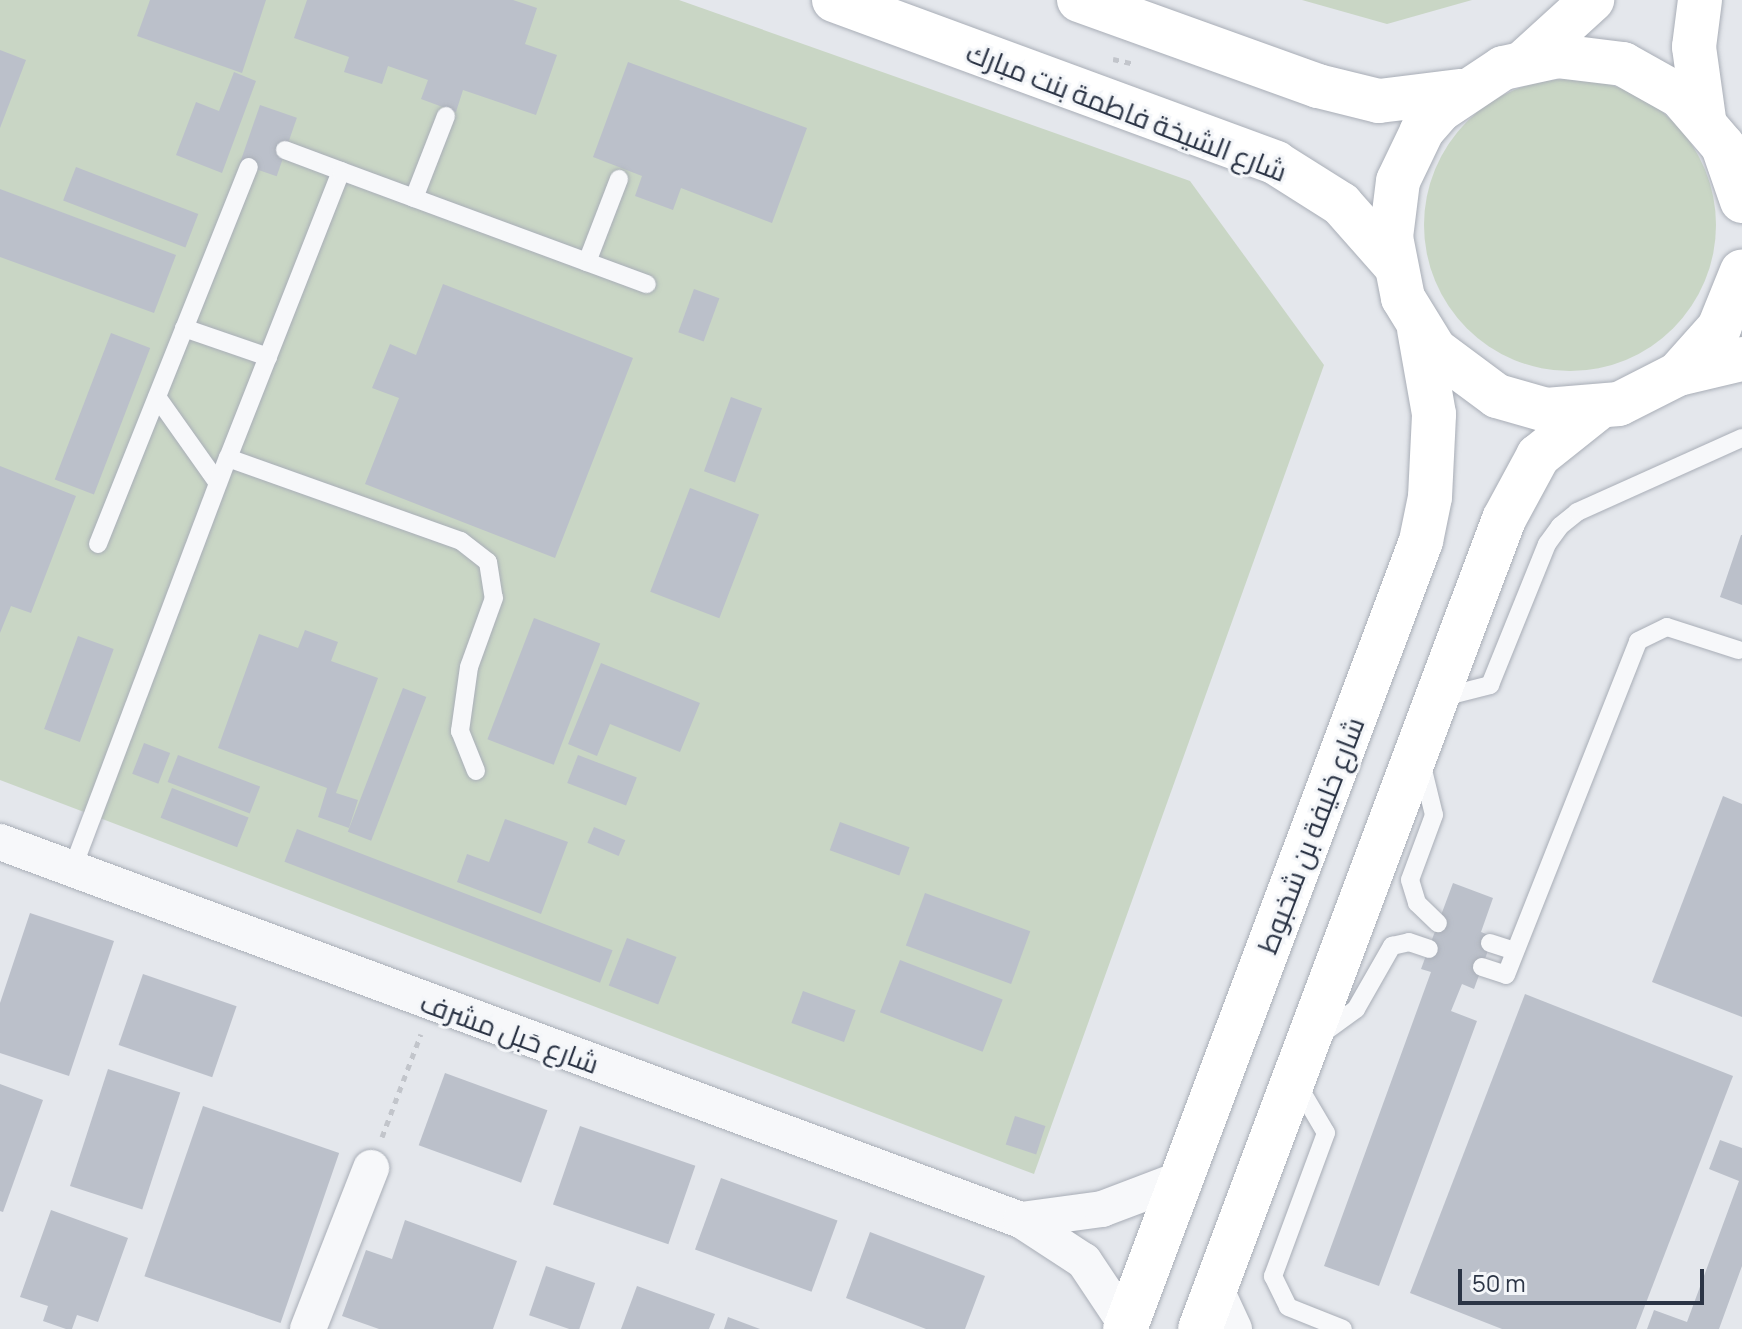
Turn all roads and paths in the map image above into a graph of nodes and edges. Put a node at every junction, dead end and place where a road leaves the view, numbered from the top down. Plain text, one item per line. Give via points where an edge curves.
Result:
1 (834, 0) edge
2 (1079, 0) edge
3 (1592, 0) edge
4 (1700, 0) edge
5 (1111, 59) dead end
6 (1525, 61) junction
7 (1135, 64) dead end
8 (1461, 91) junction
9 (446, 116) dead end
10 (1704, 119) junction
11 (285, 150) dead end
12 (249, 167) dead end
13 (341, 171) junction
14 (619, 179) dead end
15 (414, 198) junction
16 (1742, 201) edge
17 (587, 262) junction
18 (1394, 264) junction
19 (1742, 271) edge
20 (647, 284) dead end
21 (184, 328) junction
22 (1419, 329) junction
23 (268, 357) junction
24 (1742, 359) edge
25 (1678, 374) junction
26 (157, 397) junction
27 (1597, 409) junction
28 (1742, 438) edge
29 (228, 458) junction
30 (218, 483) junction
31 (98, 544) dead end
32 (1738, 650) dead end
33 (1436, 699) junction
34 (1418, 748) junction
35 (476, 771) dead end
36 (0, 842) edge
37 (72, 870) junction
38 (1438, 923) dead end
39 (1490, 943) dead end
40 (1429, 949) dead end
41 (1515, 951) junction
42 (1482, 967) dead end
43 (432, 1003) junction
44 (1301, 1063) junction
45 (371, 1168) joint
46 (1181, 1179) junction
47 (1021, 1220) junction
48 (1208, 1309) edge
49 (1126, 1326) edge
50 (308, 1329) edge
51 (1234, 1329) edge
52 (1343, 1329) edge

1 - 18 main road, شارع الشيخة فاطمة بنت مبارك via 1276,163 1341,204
2 - 8 main road via 1363,98 1418,101
3 - 6 main road
4 - 10 main road via 1694,47
5 - 7 path
6 - 8 main road
6 - 10 main road via 1558,56 1623,64 1680,96
8 - 18 main road via 1422,131 1398,181
9 - 15 lane
10 - 16 main road via 1723,146
11 - 13 lane
12 - 21 lane
13 - 15 lane
13 - 23 lane
14 - 17 lane
15 - 17 lane
17 - 20 lane
18 - 22 main road
19 - 25 main road via 1719,328
21 - 23 lane
21 - 26 lane
22 - 27 main road via 1453,368 1497,396 1546,410
22 - 46 main road, شارع خليفة بن شخبوط via 1434,414 1430,497 1421,541
23 - 29 lane
24 - 25 main road
25 - 27 main road via 1640,397
26 - 30 lane
26 - 31 lane
27 - 33 main road via 1561,434 1519,484
28 - 33 lane via 1577,512 1560,526 1547,544 1490,685
29 - 30 lane
29 - 35 lane via 461,541 488,562 494,598 469,667 460,731
30 - 37 lane
32 - 41 lane via 1667,627 1638,641
33 - 34 main road
34 - 38 lane via 1434,815 1410,880 1412,893
34 - 44 main road
36 - 37 street, شارع حَبل مشرف
37 - 43 street, شارع حَبل مشرف
39 - 41 lane
40 - 44 lane via 1409,942 1392,946 1356,1009
41 - 42 lane via 1506,975
43 - 45 path
43 - 47 street, شارع حَبل مشرف
44 - 48 main road
44 - 52 lane via 1326,1133 1273,1276 1288,1307
45 - 50 street
46 - 47 street, شارع حَبل مشرف via 1102,1209
46 - 49 main road, شارع خليفة بن شخبوط
47 - 49 street, شارع حَبل مشرف via 1084,1261
48 - 51 street

